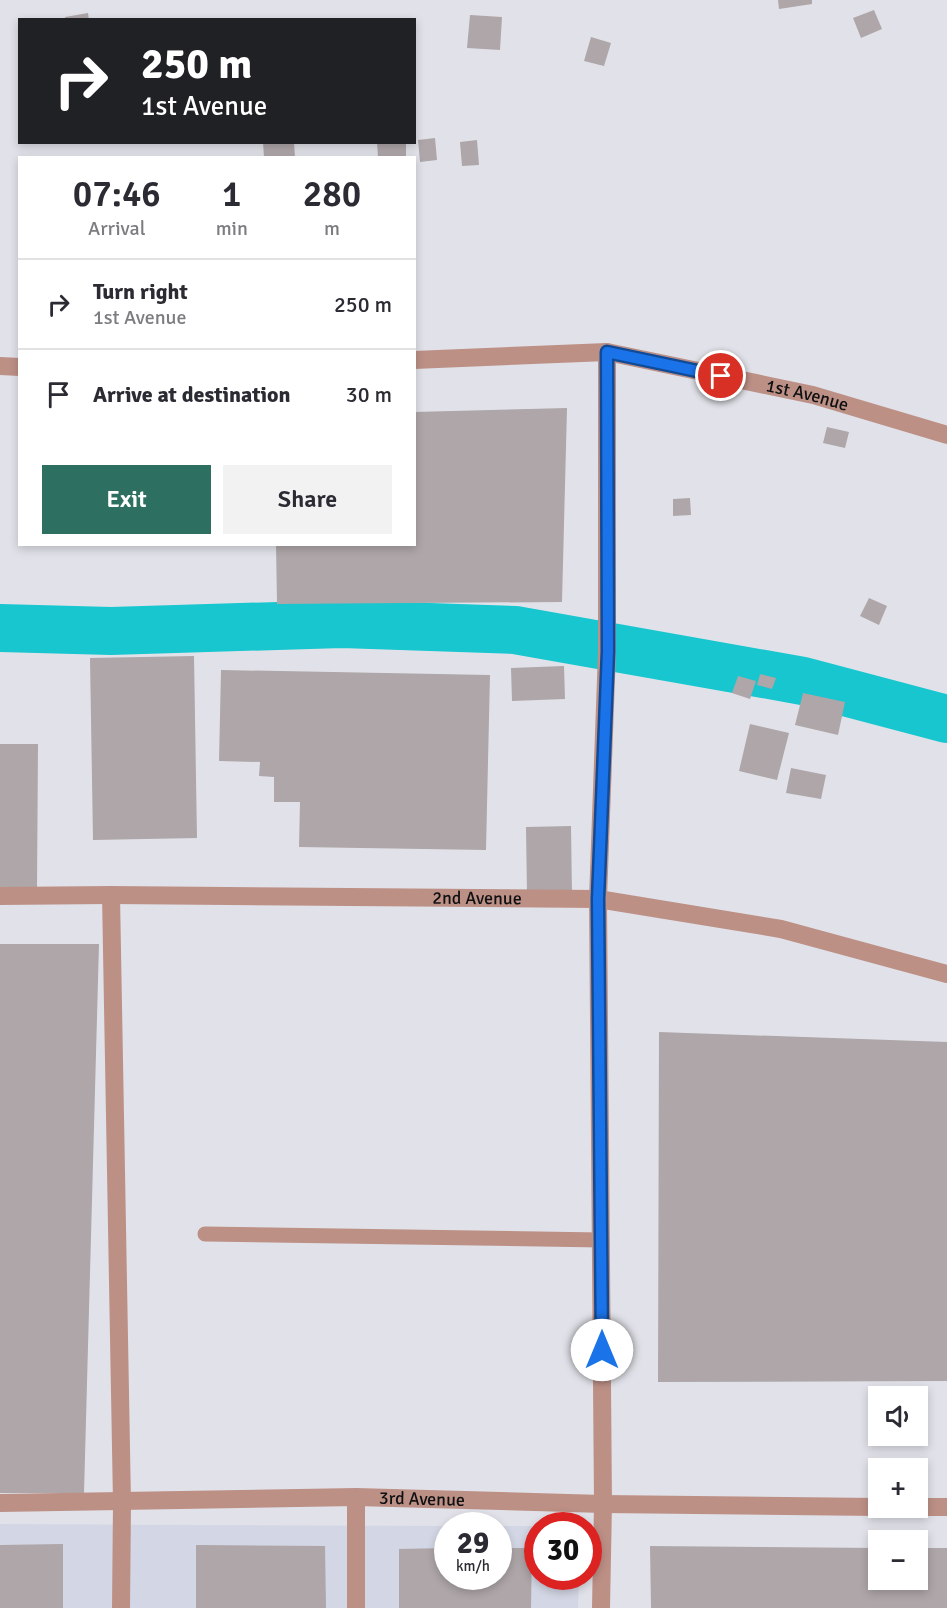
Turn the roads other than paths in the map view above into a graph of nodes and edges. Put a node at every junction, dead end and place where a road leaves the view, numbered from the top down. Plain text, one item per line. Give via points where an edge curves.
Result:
1 (607, 352) junction
2 (416, 360) edge
3 (0, 366) edge
4 (18, 367) edge
5 (947, 435) edge
6 (111, 895) junction
7 (0, 896) edge
8 (598, 899) junction
9 (947, 974) edge
10 (205, 1234) dead end
11 (602, 1240) junction
12 (356, 1497) junction
13 (0, 1503) edge
14 (122, 1503) junction
15 (603, 1504) junction
16 (868, 1507) edge
17 (928, 1507) edge
18 (947, 1507) edge
19 (121, 1608) edge
20 (356, 1608) edge
21 (601, 1608) edge

1 - 2 street, 1st Avenue
1 - 5 street, 1st Avenue via 813,395
1 - 8 street via 608,651
3 - 4 street
6 - 7 street, 2nd Avenue
6 - 8 street, 2nd Avenue
6 - 14 street
8 - 9 street, 2nd Avenue via 781,929
8 - 11 street
10 - 11 lane
11 - 15 street
12 - 14 street, 3rd Avenue
12 - 15 street, 3rd Avenue
12 - 20 street
13 - 14 street, 3rd Avenue
14 - 19 street
15 - 16 street, 3rd Avenue
15 - 21 street
17 - 18 street

